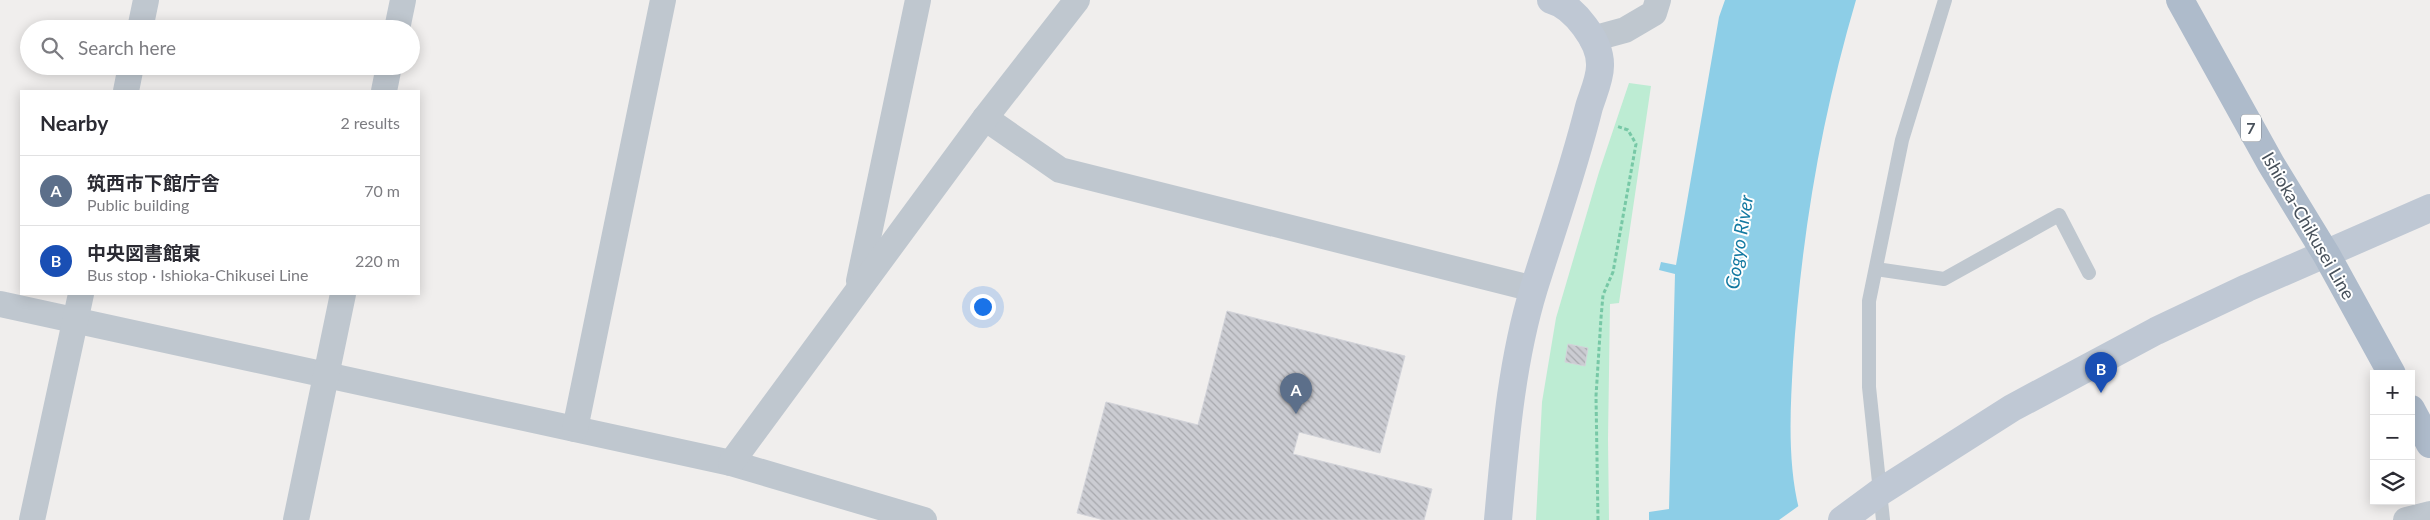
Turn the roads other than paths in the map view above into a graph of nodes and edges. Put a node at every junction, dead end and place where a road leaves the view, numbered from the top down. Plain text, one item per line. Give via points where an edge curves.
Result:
1 (146, 0) edge
2 (403, 0) edge
3 (663, 0) edge
4 (918, 0) edge
5 (1077, 0) edge
6 (1551, 0) edge
7 (1658, 0) edge
8 (1945, 0) edge
9 (2180, 0) edge
10 (142, 20) edge
11 (399, 20) edge
12 (1592, 39) junction
13 (129, 75) edge
14 (387, 75) edge
15 (126, 90) edge
16 (384, 90) edge
17 (985, 118) junction
18 (2430, 208) edge
19 (2326, 254) junction
20 (1876, 269) junction
21 (2090, 274) dead end
22 (857, 289) junction
23 (1534, 289) junction
24 (81, 295) edge
25 (343, 295) edge
26 (0, 304) edge
27 (75, 320) junction
28 (2390, 370) edge
29 (326, 376) junction
30 (2414, 415) edge
31 (574, 429) junction
32 (2430, 444) edge
33 (731, 462) junction
34 (1876, 505) edge
35 (2430, 514) edge
36 (32, 520) edge
37 (296, 520) edge
38 (924, 520) edge
39 (1498, 520) edge
40 (1842, 520) edge
41 (2406, 520) edge

1 - 10 street
2 - 11 street
3 - 31 street
4 - 22 street
5 - 17 street
6 - 12 street via 1582,23
7 - 12 street via 1654,13 1625,30
8 - 20 lane via 1902,140
9 - 19 main road, Ishioka-Chikusei Line / 7 via 2271,164
12 - 23 street via 1600,66 1575,163
13 - 15 street
14 - 16 street
17 - 22 street
17 - 23 street via 1060,170
18 - 19 street
19 - 28 main road, Ishioka-Chikusei Line / 7
19 - 34 street via 2148,335 2012,408
20 - 21 lane via 1944,279 2059,215
20 - 34 lane via 1870,301 1869,387
22 - 33 street
23 - 39 street via 1520,343
24 - 27 street
25 - 29 street
26 - 27 street
27 - 29 street
27 - 36 street
29 - 31 street
29 - 37 street
30 - 32 main road
31 - 33 street
33 - 38 street
34 - 40 street
35 - 41 street

